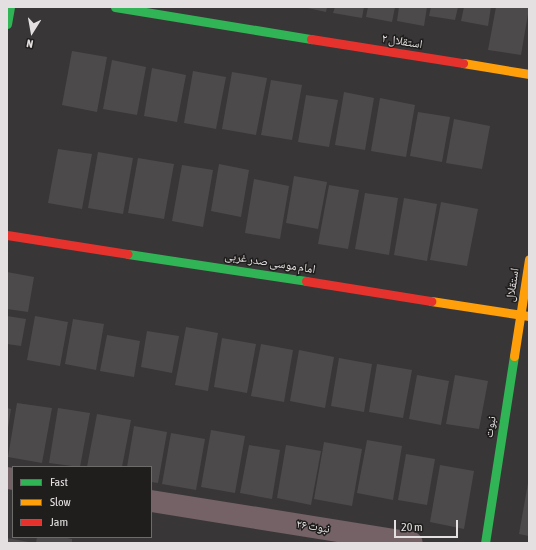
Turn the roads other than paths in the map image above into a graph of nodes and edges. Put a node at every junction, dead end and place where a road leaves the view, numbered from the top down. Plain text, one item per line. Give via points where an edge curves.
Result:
1 (10, 7) edge
2 (115, 7) edge
3 (7, 24) edge
4 (529, 74) edge
5 (7, 235) edge
6 (529, 259) edge
7 (525, 315) edge
8 (152, 501) edge
9 (412, 543) edge
10 (485, 543) edge

1 - 3 street
2 - 4 street, استقلال ۲
5 - 7 street, امام موسی صدر غربی
6 - 7 street, استقلال
7 - 10 street, نبوت
8 - 9 street, نبوت ۲۶

